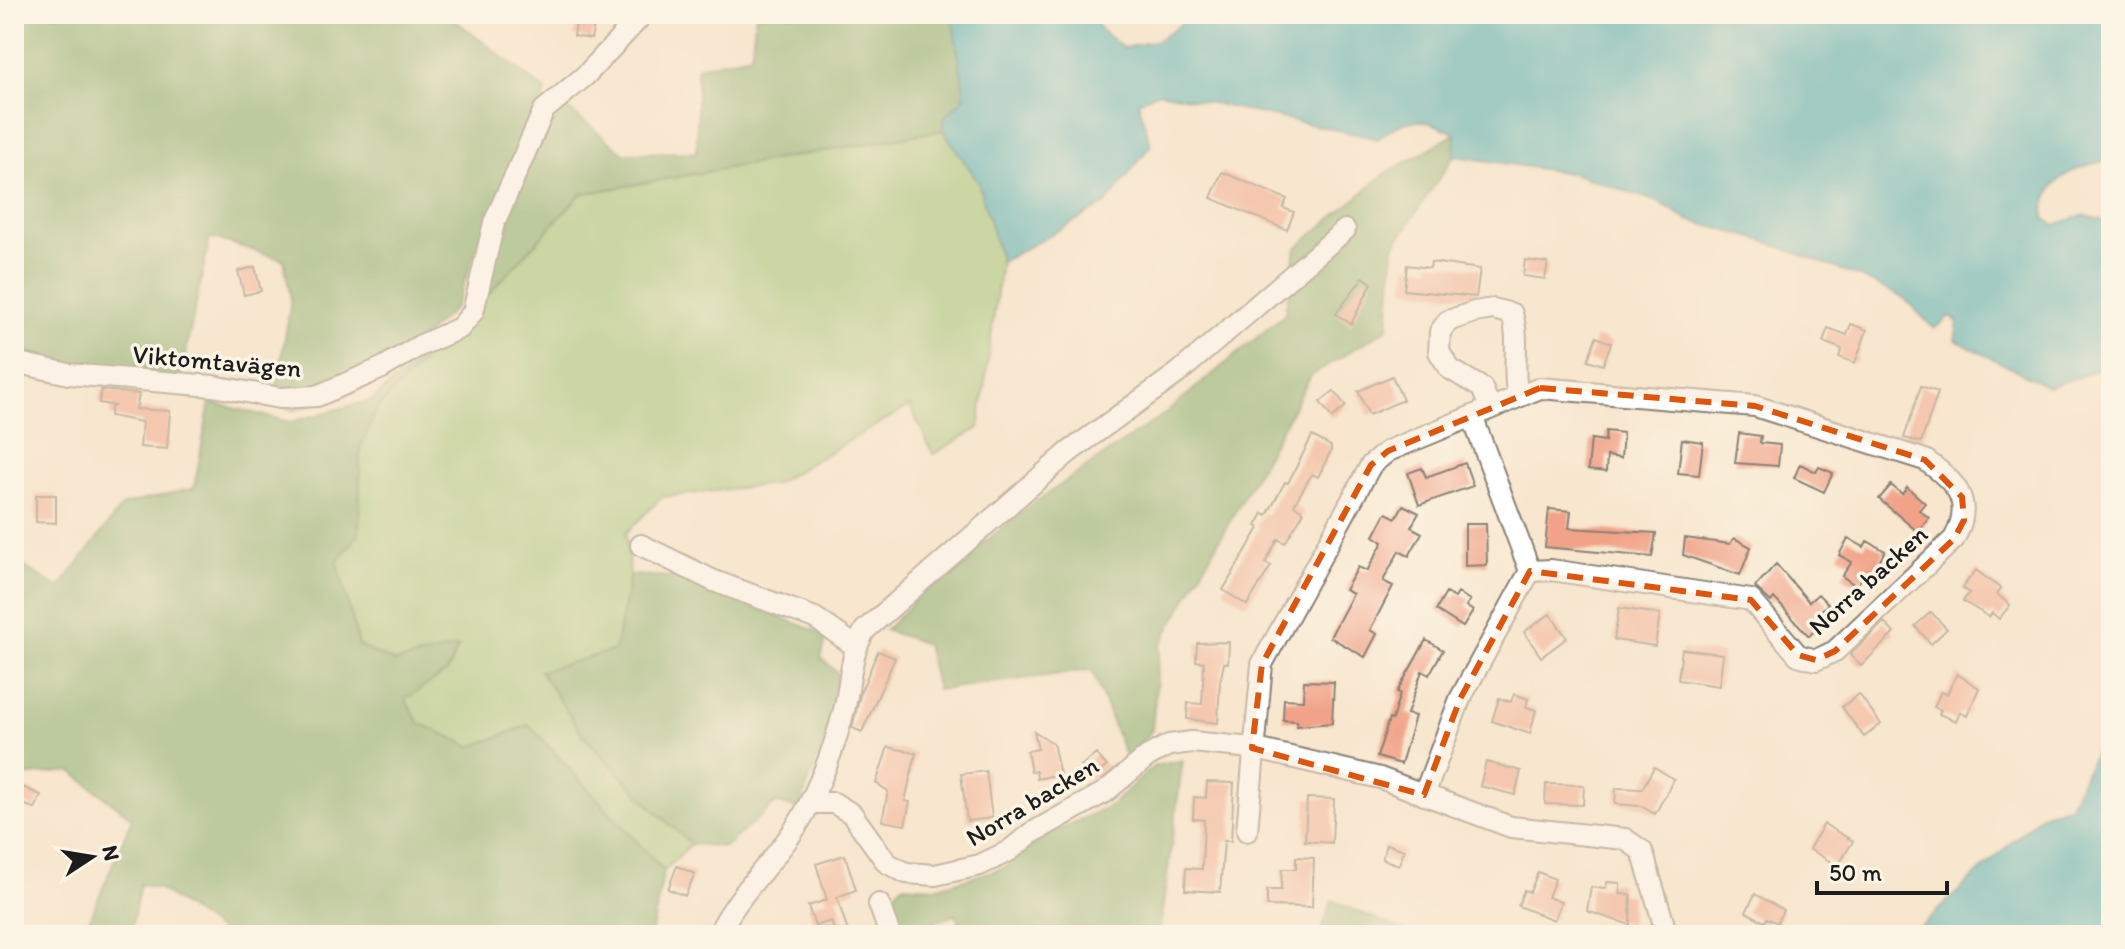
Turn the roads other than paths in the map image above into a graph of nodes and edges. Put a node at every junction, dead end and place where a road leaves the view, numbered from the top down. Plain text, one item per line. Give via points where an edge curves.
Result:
1 (643, 14) edge
2 (1345, 230) dead end
3 (14, 362) edge
4 (1518, 397) junction
5 (1481, 412) junction
6 (641, 545) dead end
7 (1530, 571) junction
8 (855, 646) junction
9 (1252, 748) junction
10 (1424, 795) junction
11 (810, 803) junction
12 (1247, 831) dead end
13 (879, 904) dead end
14 (718, 935) edge
15 (890, 935) edge
16 (1667, 935) edge

1 - 3 street, Viktomtavägen via 586,75 544,110 494,223 473,312 460,328 317,396 280,398 213,386 69,374
2 - 8 street via 1178,373 1045,473 887,607
4 - 5 street, Norra backen
4 - 5 street via 1512,314 1493,309 1448,321 1440,332 1439,352 1450,369 1482,388
4 - 7 street, Norra backen via 1540,388 1755,406 1925,460 1947,476 1962,497 1964,520 1954,539 1835,651 1816,660 1798,655 1751,600
5 - 7 street
5 - 9 street, Norra backen via 1388,451 1371,465 1262,664
6 - 8 street via 714,581 815,618
7 - 10 street via 1460,699
8 - 11 street via 846,704
9 - 10 street, Norra backen via 1380,778
9 - 11 street, Norra backen via 1169,745 1009,851 980,865 935,875 906,873 887,863 852,814 834,803
9 - 12 street, Norra backen
10 - 16 street, Norra backen via 1511,827 1625,839 1642,851
11 - 14 street via 776,854 747,885
13 - 15 street

